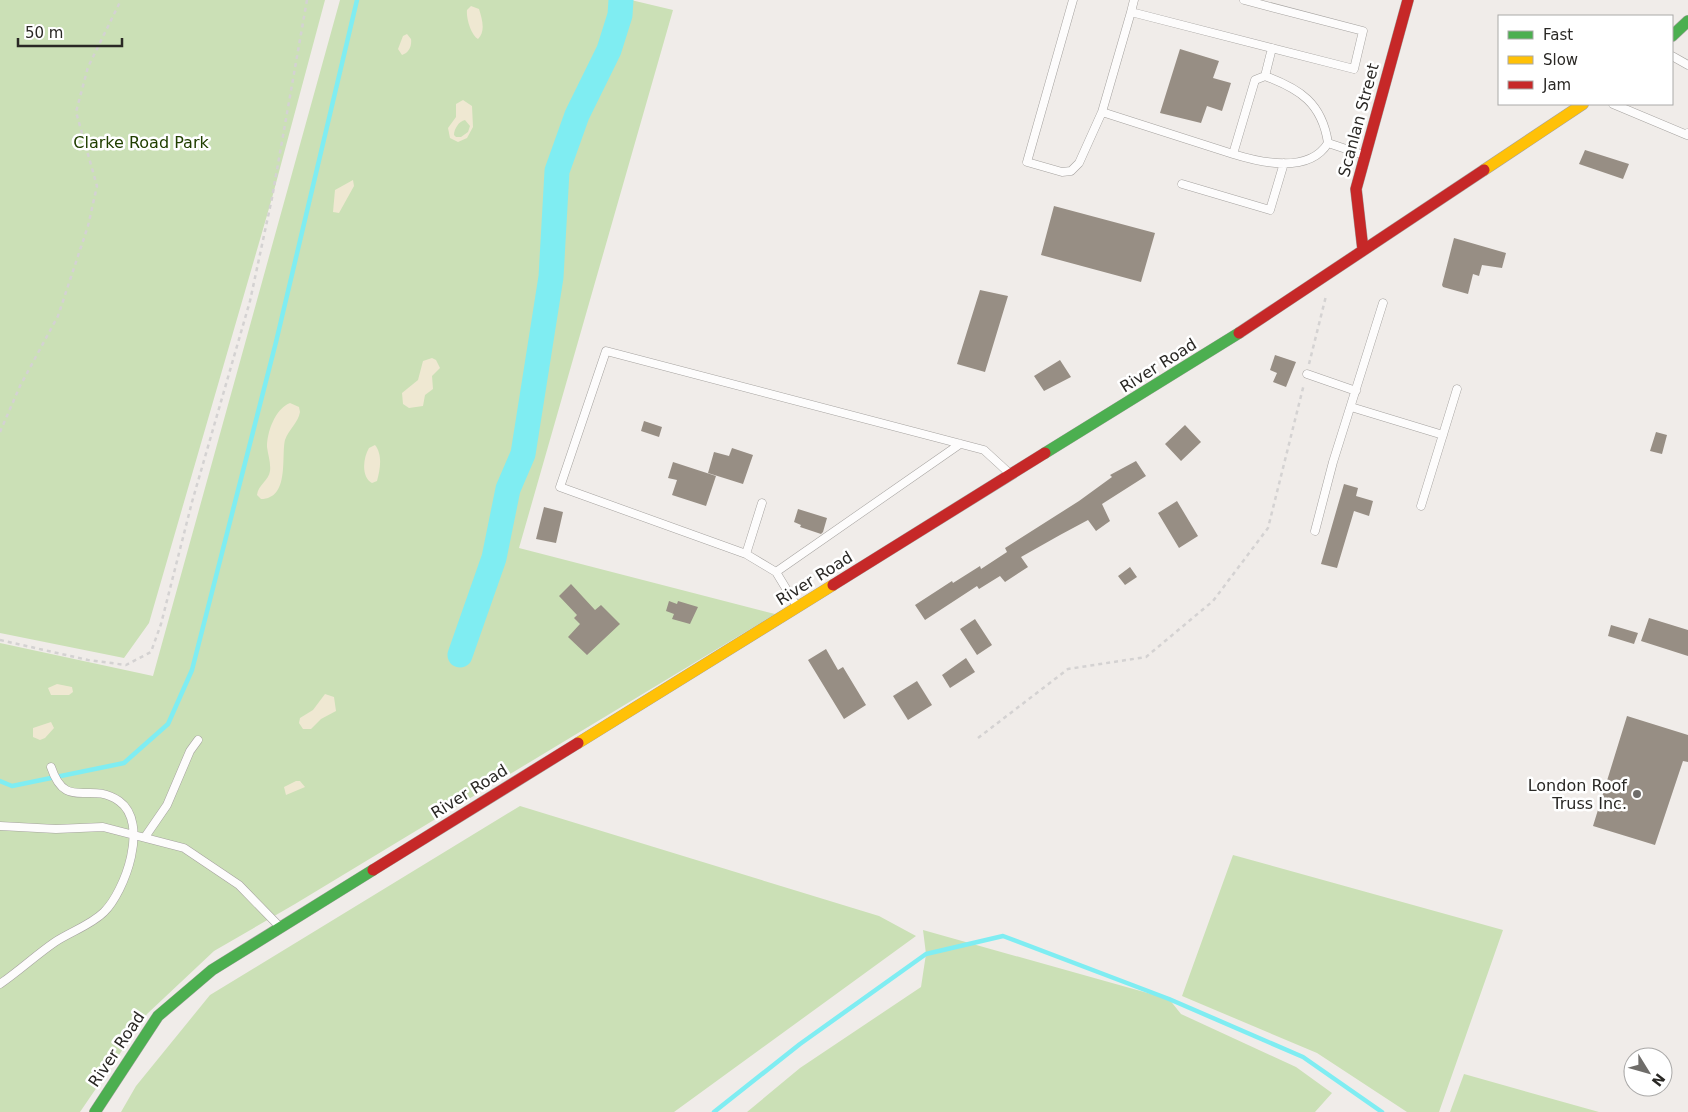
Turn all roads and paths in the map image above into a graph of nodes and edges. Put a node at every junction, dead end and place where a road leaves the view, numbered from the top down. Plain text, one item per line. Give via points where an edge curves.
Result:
1 (121, 0) edge
2 (307, 0) edge
3 (1074, 0) edge
4 (1134, 0) edge
5 (1244, 0) edge
6 (1408, 0) edge
7 (1131, 12) junction
8 (1688, 21) edge
9 (1673, 35) edge
10 (1272, 48) junction
11 (1673, 57) edge
12 (1688, 65) edge
13 (1265, 76) junction
14 (1582, 105) edge
15 (1615, 105) edge
16 (1102, 112) junction
17 (1688, 135) edge
18 (1328, 142) junction
19 (1233, 154) junction
20 (1365, 156) junction
21 (1284, 164) junction
22 (1182, 184) dead end
23 (1363, 250) junction
24 (1332, 271) junction
25 (1383, 303) dead end
26 (1306, 374) junction
27 (1457, 390) dead end
28 (1356, 391) junction
29 (1351, 407) junction
30 (0, 432) edge
31 (1443, 435) junction
32 (960, 444) junction
33 (1011, 475) junction
34 (762, 503) dead end
35 (1421, 506) dead end
36 (1315, 531) dead end
37 (746, 554) junction
38 (776, 572) junction
39 (797, 607) junction
40 (0, 640) edge
41 (978, 738) dead end
42 (198, 740) dead end
43 (53, 772) dead end
44 (0, 826) edge
45 (134, 835) junction
46 (145, 837) junction
47 (280, 927) junction
48 (0, 984) edge
49 (95, 1112) edge

1 - 30 path via 88,67 76,112 97,186 88,226 58,316 20,386
2 - 40 path via 250,301 192,502 162,624 151,652 126,665
3 - 16 lane via 1027,162 1062,172 1071,171 1079,163
4 - 7 lane
5 - 10 lane via 1363,31 1354,69
6 - 20 street, Scanlan Street
7 - 10 lane
7 - 16 lane
8 - 9 street
10 - 13 lane
11 - 12 lane
13 - 18 lane via 1292,86 1316,109 1325,126
13 - 19 lane via 1255,80
14 - 23 street, River Road
15 - 17 lane
16 - 19 lane
18 - 20 lane
18 - 21 lane via 1321,154
19 - 21 lane via 1264,163
20 - 23 street, Scanlan Street via 1356,189
21 - 22 lane via 1270,210
23 - 24 street, River Road
24 - 26 path
24 - 33 street, River Road via 1240,334
25 - 28 lane
26 - 28 lane
26 - 41 path via 1268,528 1213,602 1146,657 1068,669
27 - 31 lane
28 - 29 lane
29 - 31 lane
29 - 36 lane
31 - 35 lane
32 - 33 lane via 984,450
32 - 37 lane via 606,351 560,487
32 - 38 lane
33 - 39 street, River Road
34 - 37 lane
37 - 38 lane
38 - 39 lane
39 - 47 street, River Road
42 - 46 lane via 167,805
43 - 45 lane via 65,791 95,792 118,800 128,812
44 - 45 lane via 103,827
45 - 46 lane
45 - 48 lane via 120,888 103,913 55,942
46 - 47 lane via 184,848 239,885
47 - 49 street, River Road via 212,970 158,1016

